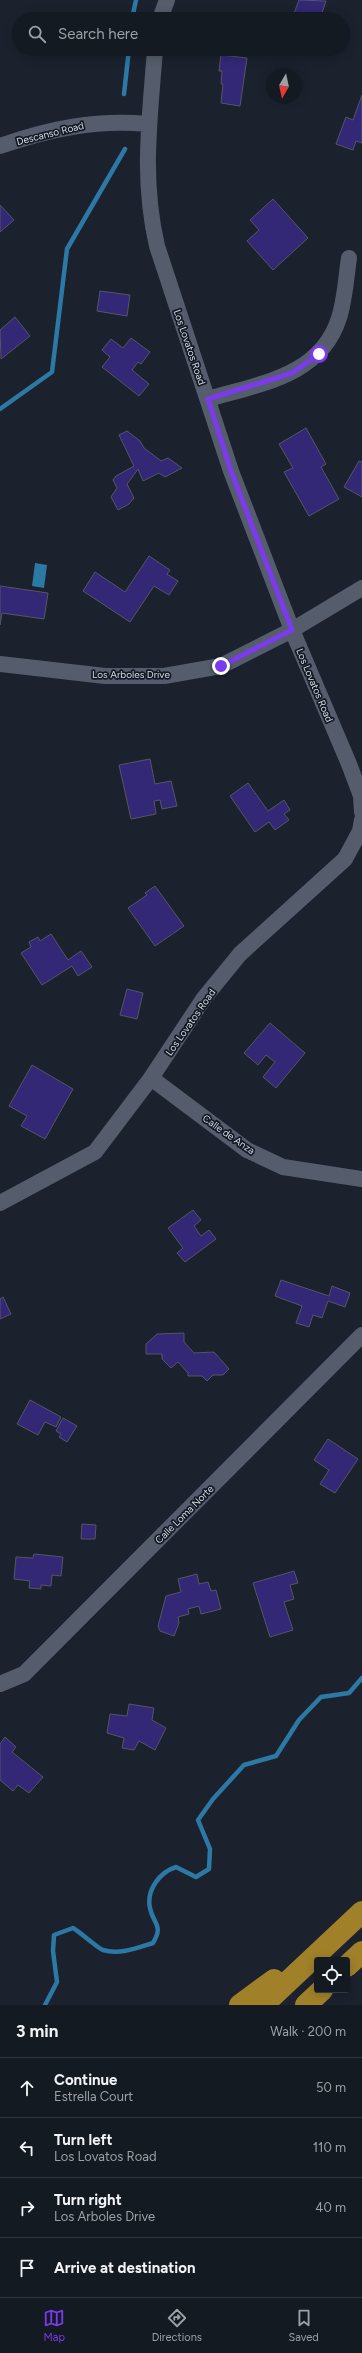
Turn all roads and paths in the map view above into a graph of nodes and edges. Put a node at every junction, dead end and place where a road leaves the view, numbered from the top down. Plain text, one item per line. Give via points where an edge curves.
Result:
1 (167, 0) edge
2 (163, 12) edge
3 (154, 56) edge
4 (148, 124) junction
5 (0, 146) edge
6 (349, 258) dead end
7 (208, 399) junction
8 (362, 588) edge
9 (292, 630) junction
10 (0, 664) edge
11 (362, 812) edge
12 (362, 820) edge
13 (151, 1078) junction
14 (362, 1179) edge
15 (0, 1203) edge
16 (362, 1335) edge
17 (0, 1684) edge
18 (362, 1912) edge
19 (339, 1933) junction
20 (362, 1952) edge
21 (350, 1963) edge
22 (319, 1993) edge
23 (240, 2005) edge
24 (263, 2005) edge
25 (306, 2005) edge

1 - 2 street
3 - 4 street, Los Lovatos Road
4 - 5 street, Descanso Road via 119,122 77,125
4 - 7 street, Los Lovatos Road via 148,186 153,229 168,283
6 - 7 street via 340,317 332,336 319,354 292,373
7 - 9 street, Los Lovatos Road via 231,471
8 - 9 street, Los Arboles Drive
9 - 10 street, Los Arboles Drive via 221,666 164,676 105,676
9 - 11 street, Los Lovatos Road via 349,764 361,796
12 - 13 street, Los Lovatos Road via 360,831 345,860 240,954 204,998
13 - 14 street, Calle de Anza via 247,1150 284,1167
13 - 15 street, Los Lovatos Road via 95,1152
16 - 17 street, Calle Loma Norte via 24,1674
18 - 19 highway
19 - 23 highway
19 - 24 highway
20 - 21 highway
22 - 25 highway

